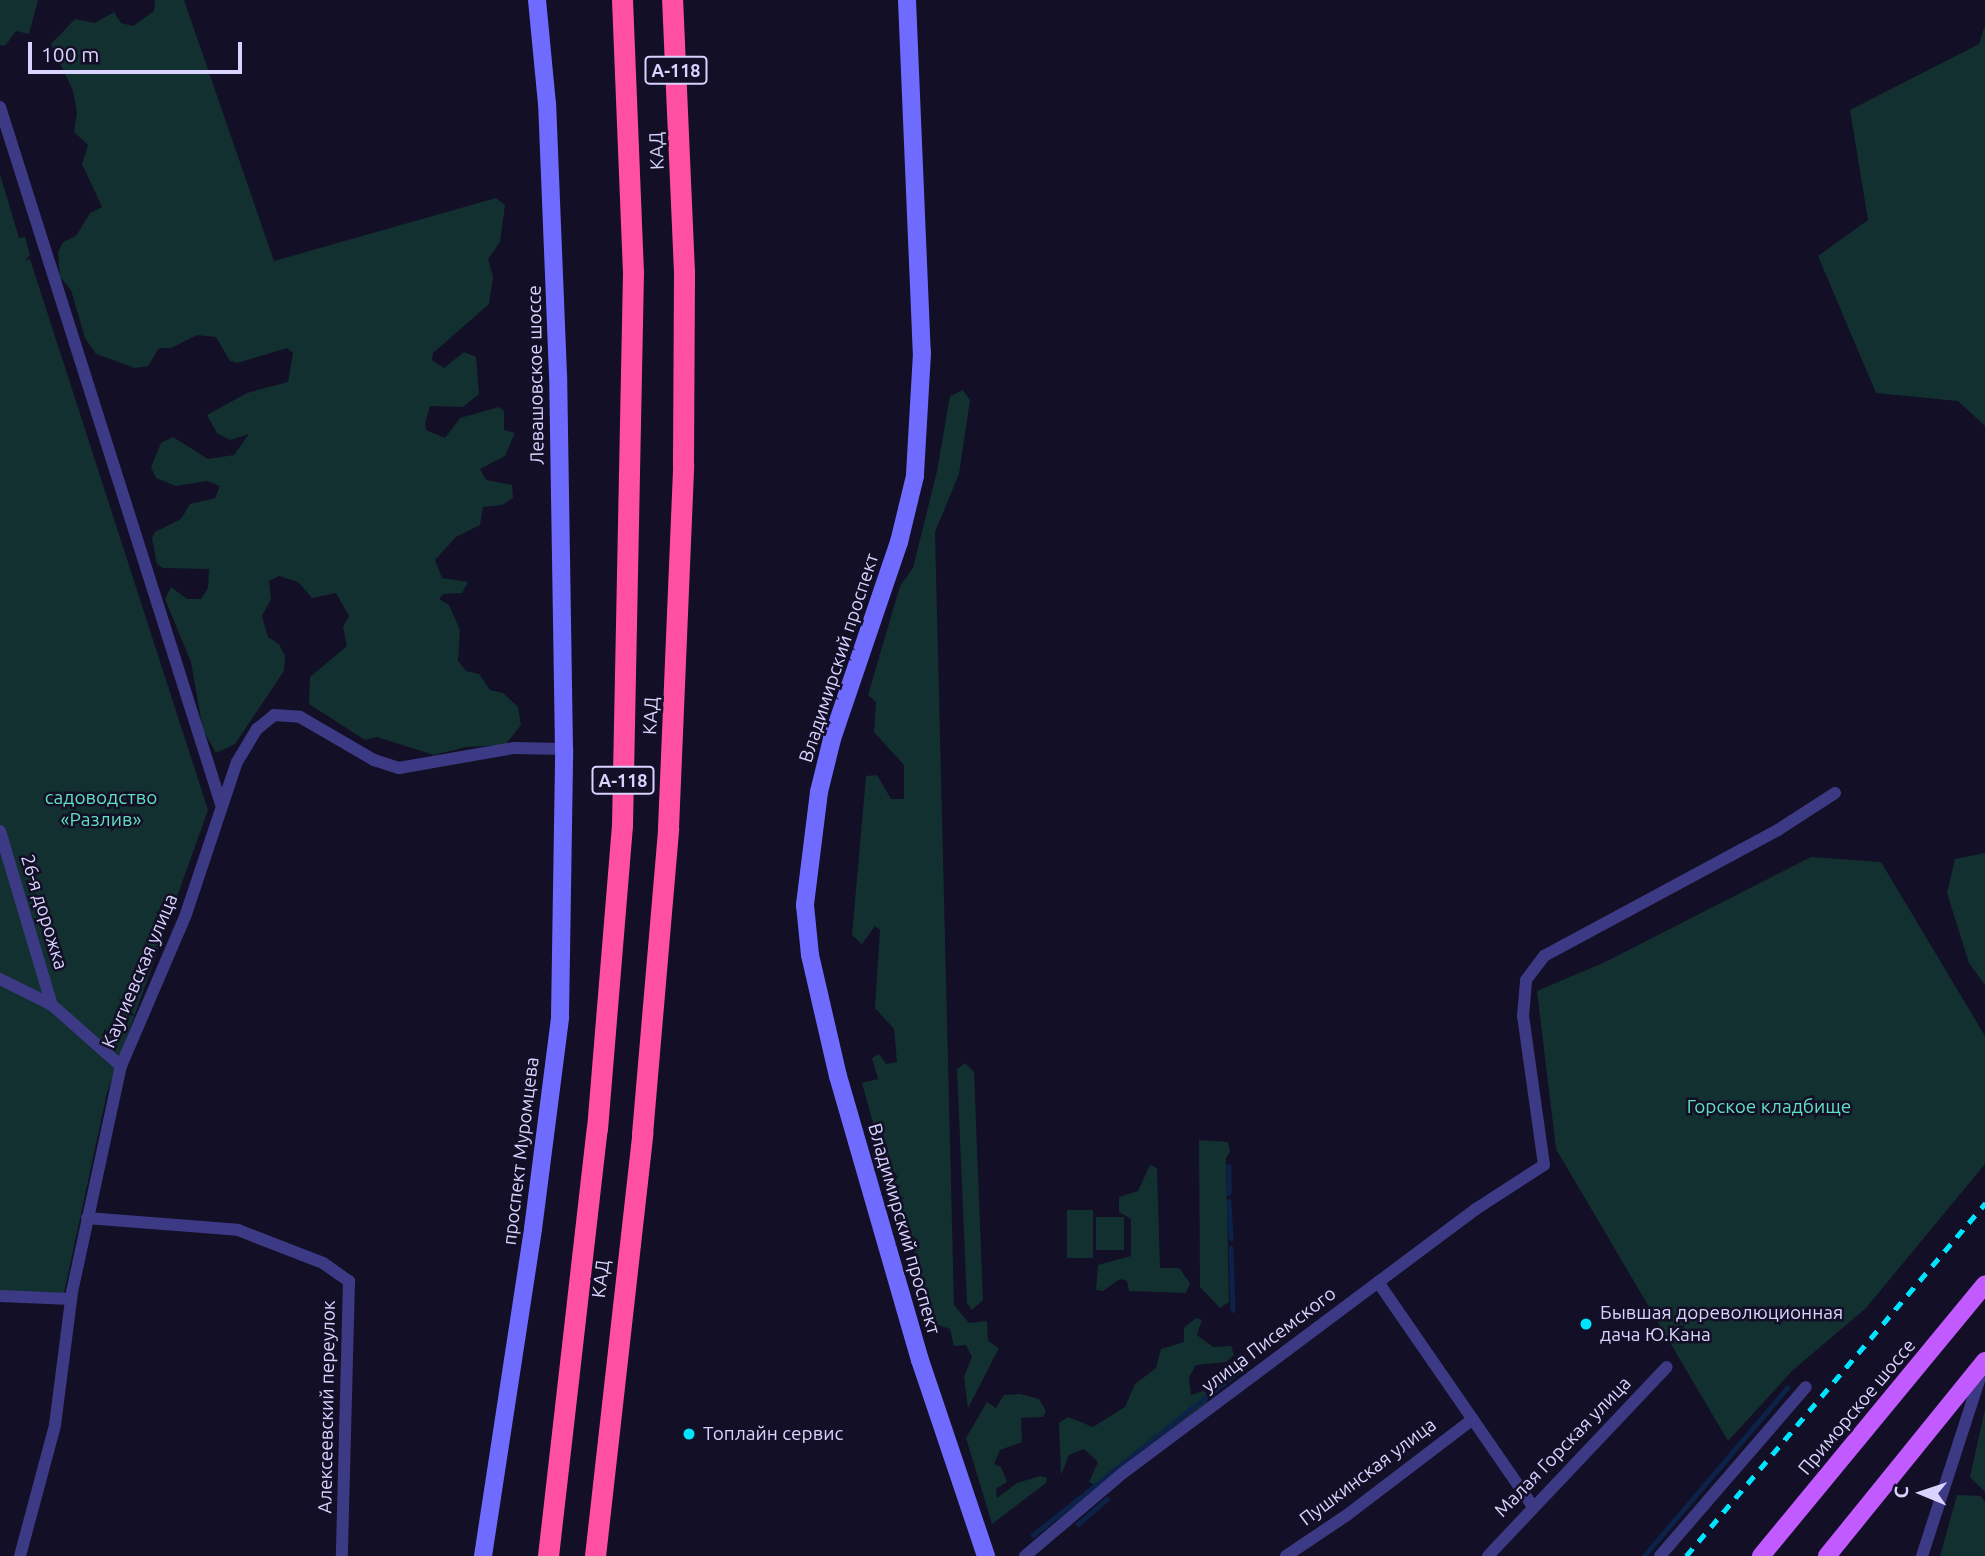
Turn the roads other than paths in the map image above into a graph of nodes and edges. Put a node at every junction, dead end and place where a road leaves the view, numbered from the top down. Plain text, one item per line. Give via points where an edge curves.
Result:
1 (537, 0) edge
2 (622, 0) edge
3 (672, 0) edge
4 (907, 0) edge
5 (0, 107) edge
6 (564, 749) junction
7 (1835, 793) dead end
8 (221, 805) junction
9 (0, 831) edge
10 (0, 979) edge
11 (52, 1005) junction
12 (121, 1066) junction
13 (87, 1218) junction
14 (1378, 1282) junction
15 (1985, 1284) edge
16 (0, 1296) edge
17 (71, 1298) junction
18 (1985, 1361) edge
19 (1667, 1367) dead end
20 (1806, 1387) dead end
21 (1473, 1419) junction
22 (1532, 1505) junction
23 (20, 1556) edge
24 (342, 1556) edge
25 (483, 1556) edge
26 (548, 1556) edge
27 (595, 1556) edge
28 (986, 1556) edge
29 (1025, 1556) edge
30 (1286, 1556) edge
31 (1488, 1556) edge
32 (1660, 1556) edge
33 (1761, 1556) edge
34 (1827, 1556) edge
35 (1922, 1556) edge

1 - 6 main road, Левашовское шоссе via 555,262
2 - 26 highway, КАД / А-118 via 634,273 622,825 597,1129
3 - 27 highway, КАД / А-118 via 684,272 683,464 669,814 656,989
4 - 28 main road, Владимирский проспект via 922,353 915,476 899,542 832,739 819,792 805,905 810,955 838,1076 919,1360
5 - 8 street
6 - 8 street, Каугиевская улица via 514,748 399,768 374,760 300,717 274,715 257,729 237,762
6 - 25 main road, проспект Муромцева via 559,1017 533,1229
7 - 14 street, улица Писемского via 1778,830 1544,956 1526,979 1523,1016 1544,1165
8 - 12 street, Каугиевская улица via 185,917
9 - 11 street, 26-я дорожка
10 - 11 street
11 - 12 street
12 - 13 street, Каугиевская улица
13 - 17 street, Каугиевская улица
13 - 24 street, Алексеевский переулок via 239,1230 323,1263 349,1281
14 - 21 street
14 - 29 street, улица Писемского via 1123,1473
15 - 33 main road, Приморское шоссе
16 - 17 street
17 - 23 street, Каугиевская улица via 55,1425
18 - 34 main road
18 - 35 street
19 - 22 street, Малая Горская улица
20 - 32 street
21 - 22 street
21 - 30 street, Пушкинская улица
22 - 31 street, Малая Горская улица

